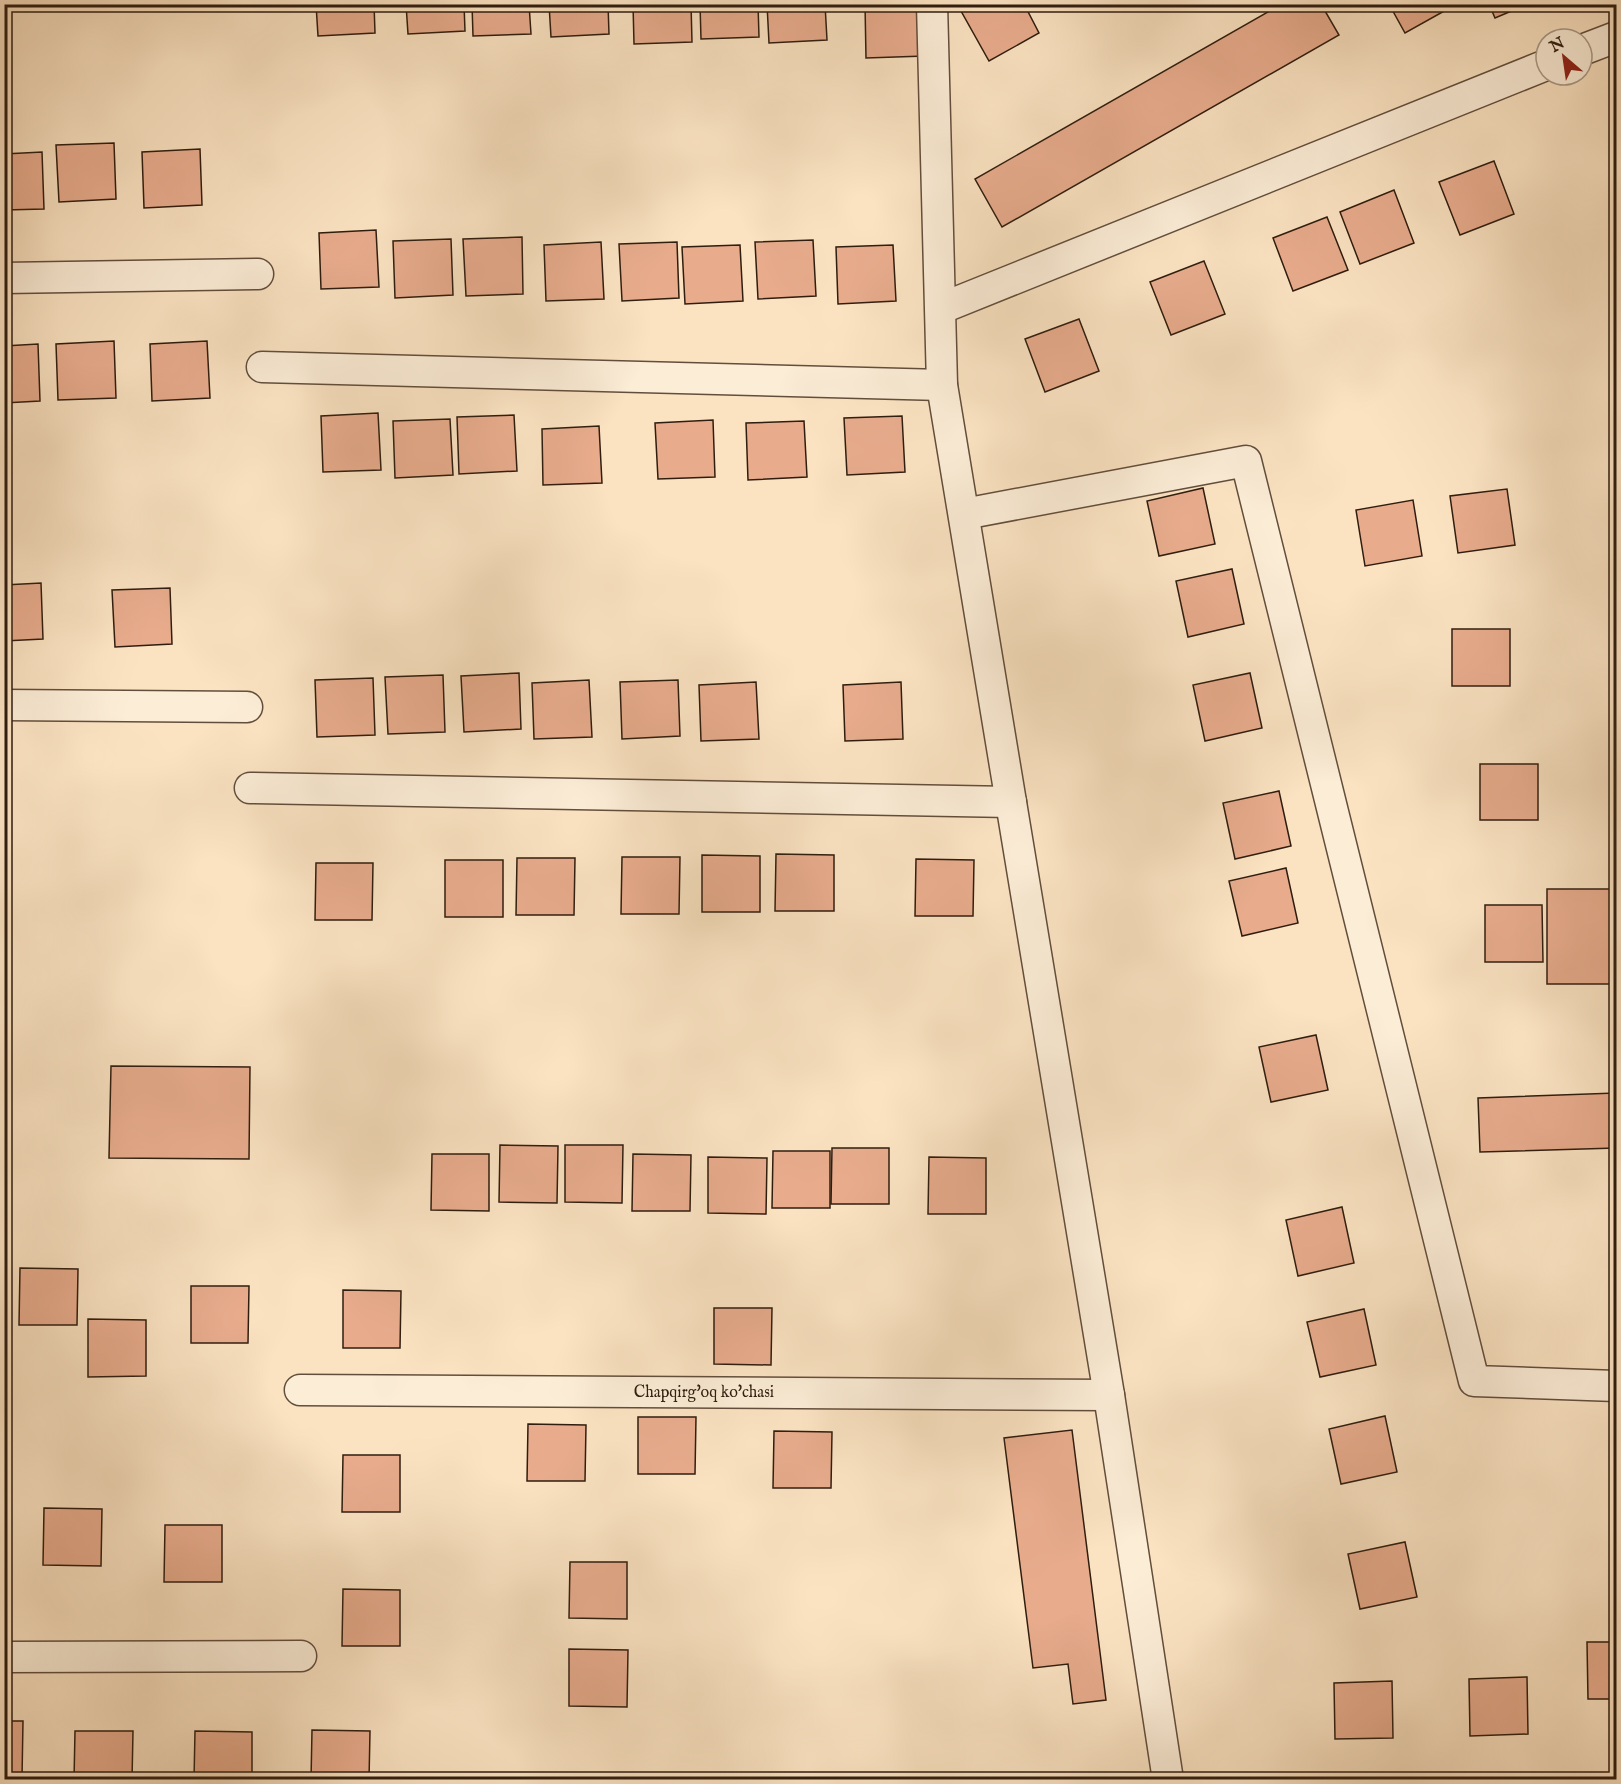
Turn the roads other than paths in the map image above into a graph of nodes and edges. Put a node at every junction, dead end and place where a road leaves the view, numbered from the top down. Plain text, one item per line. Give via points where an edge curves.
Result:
1 (932, 4) edge
2 (1617, 37) edge
3 (1594, 46) edge
4 (1534, 70) edge
5 (258, 274) dead end
6 (4, 278) edge
7 (942, 308) junction
8 (262, 367) dead end
9 (942, 385) junction
10 (964, 514) junction
11 (4, 705) edge
12 (247, 706) dead end
13 (250, 788) dead end
14 (1011, 802) junction
15 (1617, 1386) edge
16 (300, 1390) dead end
17 (1108, 1395) junction
18 (302, 1656) dead end
19 (4, 1657) edge
20 (1168, 1779) edge

1 - 7 street
2 - 3 street
4 - 7 street
5 - 6 street
7 - 9 street
8 - 9 street
9 - 10 street
10 - 14 street
10 - 15 street via 1246,461 1474,1382
11 - 12 street
13 - 14 street
14 - 17 street
16 - 17 street, Chapqirg'oq ko'chasi
17 - 20 street
18 - 19 street

